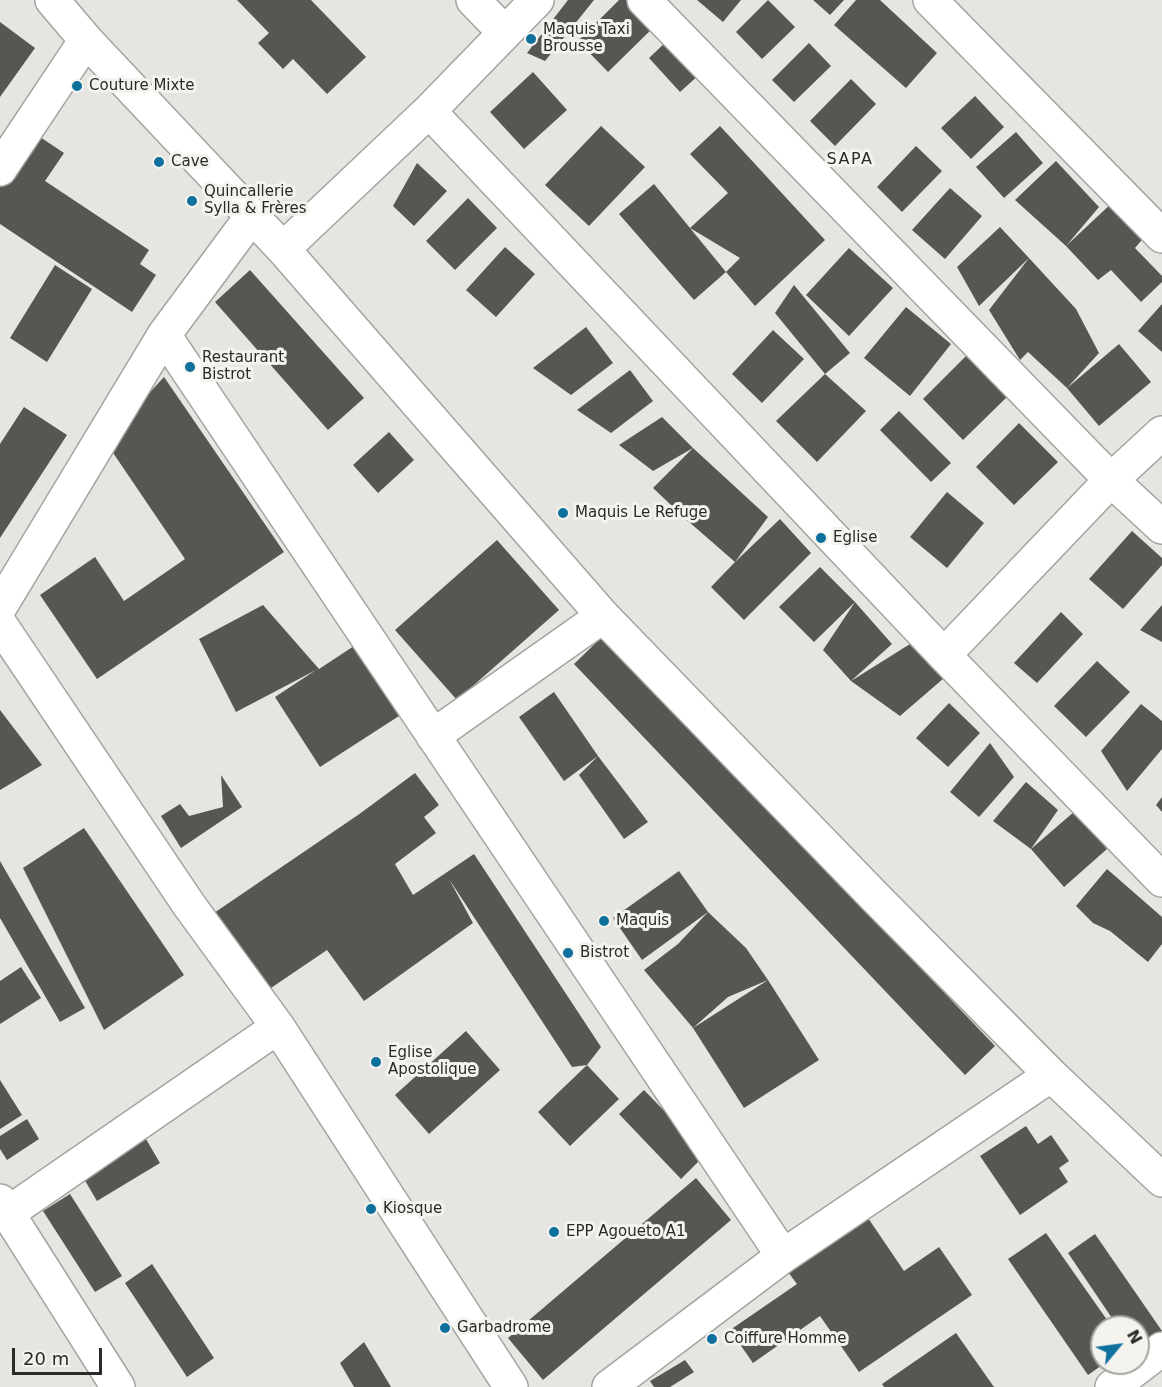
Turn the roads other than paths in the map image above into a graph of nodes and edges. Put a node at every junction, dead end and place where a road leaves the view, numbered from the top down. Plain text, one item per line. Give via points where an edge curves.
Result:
1 (52, 0) edge
2 (473, 0) edge
3 (537, 0) edge
4 (644, 0) edge
5 (930, 0) edge
6 (505, 33) junction
7 (86, 40) junction
8 (429, 111) junction
9 (0, 169) edge
10 (252, 216) junction
11 (1162, 236) edge
12 (284, 249) junction
13 (164, 335) junction
14 (1162, 433) edge
15 (1112, 480) junction
16 (1162, 527) edge
17 (0, 607) edge
18 (603, 616) junction
19 (0, 624) edge
20 (944, 655) junction
21 (433, 735) junction
22 (1162, 880) edge
23 (278, 1027) junction
24 (1051, 1075) junction
25 (1162, 1180) edge
26 (4, 1207) edge
27 (783, 1256) junction
28 (1162, 1349) edge
29 (118, 1387) edge
30 (511, 1387) edge
31 (609, 1387) edge
32 (1112, 1387) edge

1 - 7 street
2 - 6 street
3 - 6 street
4 - 15 street
5 - 11 street
6 - 8 street
7 - 9 street
7 - 10 street
8 - 12 street
8 - 20 street
10 - 12 street
10 - 13 street
12 - 18 street
13 - 17 street
13 - 21 street
14 - 15 street
15 - 16 street
15 - 20 street
18 - 21 street
18 - 24 street
19 - 23 street via 189,905
20 - 22 street
21 - 27 street
23 - 26 street
23 - 30 street
24 - 25 street
24 - 27 street
26 - 29 street
27 - 31 street
28 - 32 street

